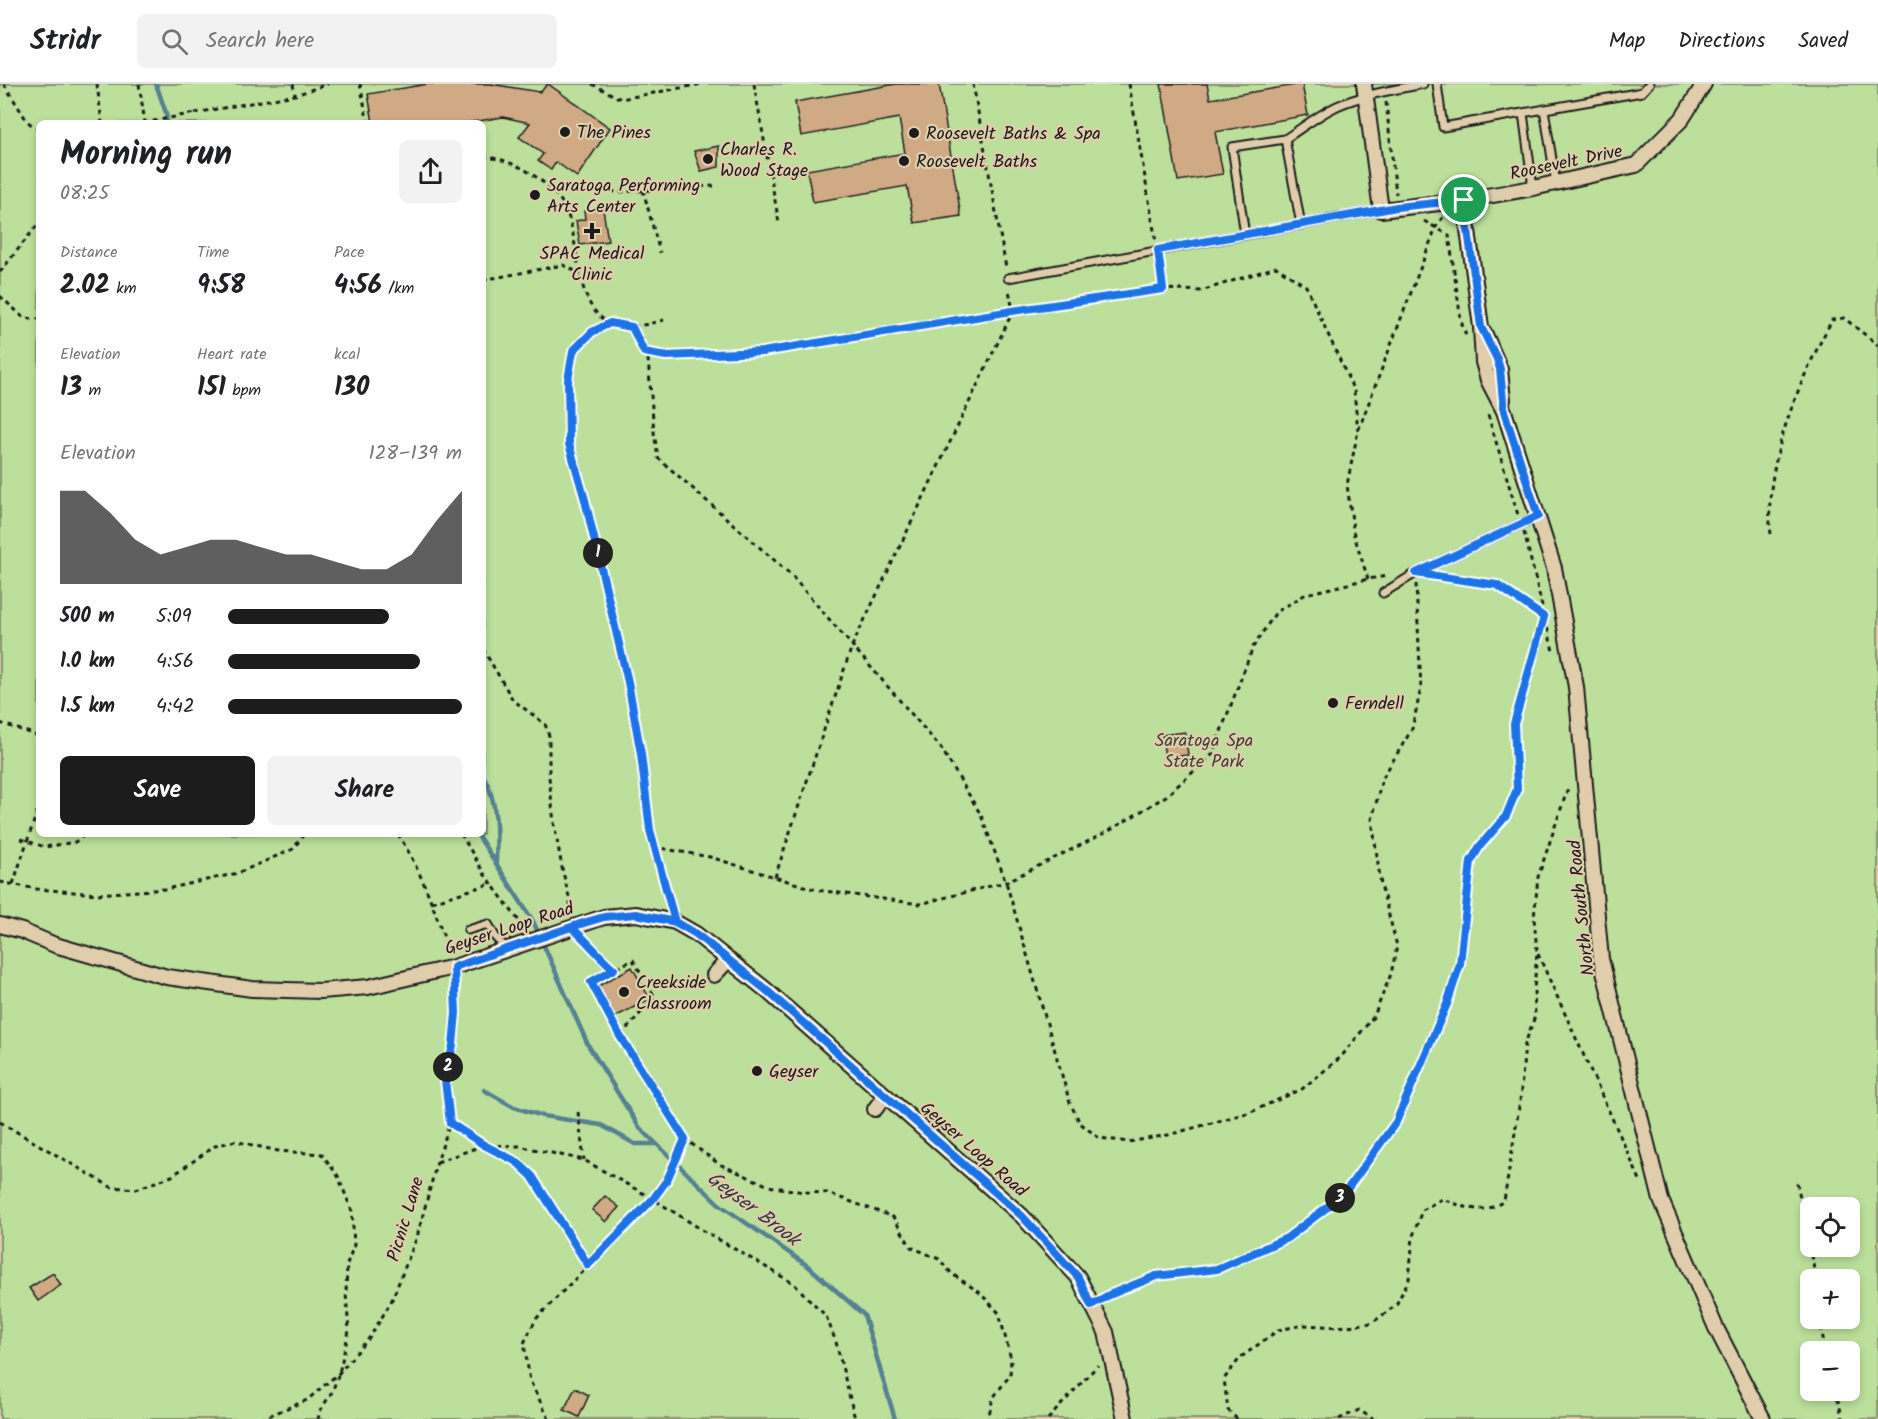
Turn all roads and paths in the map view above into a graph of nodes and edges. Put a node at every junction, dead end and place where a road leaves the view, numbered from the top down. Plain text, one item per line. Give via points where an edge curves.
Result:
1 (4, 84) edge
2 (97, 84) edge
3 (139, 84) edge
4 (293, 84) edge
5 (328, 84) edge
6 (360, 84) edge
7 (367, 84) edge
8 (592, 84) edge
9 (702, 84) edge
10 (754, 84) edge
11 (973, 84) edge
12 (1129, 84) edge
13 (1423, 84) edge
14 (1437, 84) edge
15 (1649, 84) edge
16 (1704, 84) edge
17 (1365, 90) edge
18 (1385, 92) junction
19 (295, 94) junction
20 (1544, 109) junction
21 (1523, 113) junction
22 (102, 120) edge
23 (144, 120) edge
24 (159, 120) edge
25 (367, 120) edge
26 (36, 128) edge
27 (1286, 139) junction
28 (486, 158) edge
29 (1395, 183) dead end
30 (1556, 184) junction
31 (546, 186) junction
32 (714, 186) dead end
33 (1533, 188) junction
34 (643, 190) junction
35 (1464, 200) junction
36 (1381, 210) junction
37 (779, 223) dead end
38 (1301, 225) junction
39 (36, 227) edge
40 (1245, 235) junction
41 (1158, 250) junction
42 (660, 253) dead end
43 (1006, 269) dead end
44 (0, 273) edge
45 (581, 274) junction
46 (1008, 278) dead end
47 (486, 279) edge
48 (1163, 289) junction
49 (1010, 290) dead end
50 (0, 296) edge
51 (1012, 311) junction
52 (36, 319) edge
53 (664, 320) dead end
54 (610, 323) junction
55 (632, 327) junction
56 (1878, 345) edge
57 (644, 352) junction
58 (1358, 431) junction
59 (1538, 516) junction
60 (1771, 534) dead end
61 (1416, 573) junction
62 (1383, 593) dead end
63 (1544, 617) junction
64 (852, 646) junction
65 (486, 654) edge
66 (1555, 658) dead end
67 (0, 723) edge
68 (36, 735) edge
69 (1571, 780) dead end
70 (36, 815) edge
71 (82, 837) edge
72 (302, 837) edge
73 (400, 837) edge
74 (463, 837) edge
75 (21, 839) dead end
76 (27, 841) junction
77 (654, 847) junction
78 (776, 877) junction
79 (0, 882) edge
80 (1006, 882) junction
81 (14, 884) junction
82 (493, 884) junction
83 (432, 902) junction
84 (675, 922) junction
85 (0, 925) edge
86 (571, 927) junction
87 (468, 930) dead end
88 (530, 941) junction
89 (507, 949) junction
90 (728, 960) junction
91 (454, 967) junction
92 (614, 969) junction
93 (714, 975) dead end
94 (620, 1036) junction
95 (885, 1096) junction
96 (875, 1109) dead end
97 (578, 1112) dead end
98 (0, 1122) edge
99 (450, 1123) junction
100 (685, 1139) junction
101 (484, 1145) junction
102 (584, 1160) junction
103 (437, 1162) junction
104 (1797, 1183) dead end
105 (1800, 1197) edge
106 (653, 1199) junction
107 (588, 1265) junction
108 (1091, 1305) junction
109 (1110, 1351) junction
110 (339, 1373) junction
111 (1838, 1401) edge
112 (261, 1419) edge
113 (318, 1419) edge
114 (549, 1419) edge
115 (855, 1419) edge
116 (988, 1419) edge
117 (1048, 1419) edge
118 (1125, 1419) edge
119 (1237, 1419) edge
120 (1339, 1419) edge
121 (1373, 1419) edge
122 (1762, 1419) edge
123 (1843, 1419) edge

1 - 26 path
2 - 22 path
3 - 23 path
4 - 19 path
5 - 19 path
6 - 7 path
6 - 25 path
8 - 9 path via 621,99
10 - 37 path
11 - 43 path
12 - 41 path
13 - 18 lane
14 - 21 lane via 1443,127
15 - 20 lane via 1642,92
16 - 30 street, Roosevelt Drive via 1682,119 1636,165
17 - 18 lane
17 - 27 lane
17 - 36 street
18 - 29 path
19 - 24 path, bridge
20 - 21 lane
20 - 30 lane
21 - 33 lane
27 - 38 lane
27 - 40 lane via 1232,147
28 - 31 path via 499,157 536,175
30 - 33 street, Roosevelt Drive
31 - 34 path
31 - 45 path via 562,203
32 - 34 path
33 - 35 street, Roosevelt Drive
34 - 42 path
35 - 36 street, Roosevelt Drive
35 - 58 path via 1436,227
35 - 59 street, North South Road via 1481,327 1500,369 1504,411
36 - 38 lane
38 - 40 lane
39 - 44 path
40 - 41 lane
41 - 46 lane
41 - 48 path
45 - 47 path via 563,265
45 - 54 path via 593,311
48 - 51 path
48 - 58 path via 1201,291 1276,267 1306,286 1354,390
49 - 51 path
50 - 52 path via 24,318
51 - 57 path via 762,352 666,356
51 - 64 path
53 - 55 path
54 - 55 path
54 - 77 path via 592,332 573,351 568,380 569,444 628,682
55 - 57 path
56 - 60 path via 1845,318 1832,320 1807,367 1779,449 1768,512
57 - 64 path via 648,359 658,458 790,574
58 - 80 path via 1347,485 1354,535 1368,579 1306,594 1276,612 1253,647 1212,754 1166,796 1110,831
59 - 61 lane
59 - 122 street, North South Road via 1554,568 1579,705 1601,959 1661,1200 1716,1328
61 - 62 lane
61 - 63 path via 1497,585
61 - 80 path via 1421,688 1412,729 1382,779 1372,820 1381,885 1398,946 1374,1016 1341,1057 1302,1089 1251,1112 1168,1135 1129,1142 1099,1138 1080,1123 1070,1103
63 - 66 path
63 - 108 path via 1514,724 1517,789 1506,816 1471,861 1460,964 1396,1122 1343,1195 1287,1238 1217,1269 1156,1276
64 - 78 path
64 - 80 path via 941,748 981,814
65 - 86 path via 513,700 545,724 549,736 554,824 570,901
67 - 68 path
69 - 119 path via 1539,877 1534,918 1535,1017 1526,1044 1504,1201 1493,1209 1470,1209 1442,1199 1422,1210 1413,1236 1409,1279 1396,1305 1372,1323 1304,1325 1278,1330 1240,1358 1224,1379 1228,1410
70 - 76 path
71 - 76 path via 75,842 45,847
72 - 81 path via 293,849 238,873 166,889 97,894
73 - 83 path, Picnic Lane
74 - 82 path
75 - 76 path
76 - 81 path
77 - 78 path via 710,857
77 - 84 path
78 - 80 path via 817,890 920,904
79 - 81 path
82 - 83 path
82 - 88 path
83 - 91 path, Picnic Lane
84 - 86 street, Geyser Loop Road via 636,914 604,917
84 - 90 street, Geyser Loop Road
85 - 91 street, Geyser Loop Road via 167,977 252,989 321,991 368,987
86 - 88 street, Geyser Loop Road
86 - 92 path
87 - 89 lane via 488,924
88 - 89 street, Geyser Loop Road
89 - 91 street, Geyser Loop Road
90 - 93 street
90 - 95 street, Geyser Loop Road
91 - 99 path, Picnic Lane via 456,1013 445,1080
92 - 94 path via 591,982
92 - 94 path via 633,960 655,997
94 - 100 path
95 - 96 street
95 - 108 street, Geyser Loop Road via 1022,1216 1078,1277
97 - 102 path
98 - 110 path via 111,1187 145,1186 172,1176 215,1146 236,1141 322,1154 338,1176 352,1211 354,1245 347,1264 346,1294 349,1331
99 - 101 path
99 - 103 path, Picnic Lane
100 - 106 path via 667,1180
100 - 116 path via 719,1164 769,1186 827,1193 893,1217 911,1247 939,1259 952,1274 979,1292 999,1313 1011,1359 1010,1375 993,1398
101 - 102 path via 519,1146
101 - 103 path
101 - 107 path via 517,1162 532,1176
102 - 106 path
103 - 110 path, Picnic Lane via 417,1237 391,1302 370,1337
104 - 105 path
106 - 107 path
106 - 115 path via 793,1283 825,1316 836,1342
107 - 114 path via 536,1319 524,1343 530,1381
108 - 109 street, Geyser Loop Road via 1106,1332
109 - 117 path
109 - 118 street, Geyser Loop Road
110 - 112 path, Picnic Lane via 307,1400
110 - 113 path
111 - 123 path
120 - 121 path via 1359,1410

